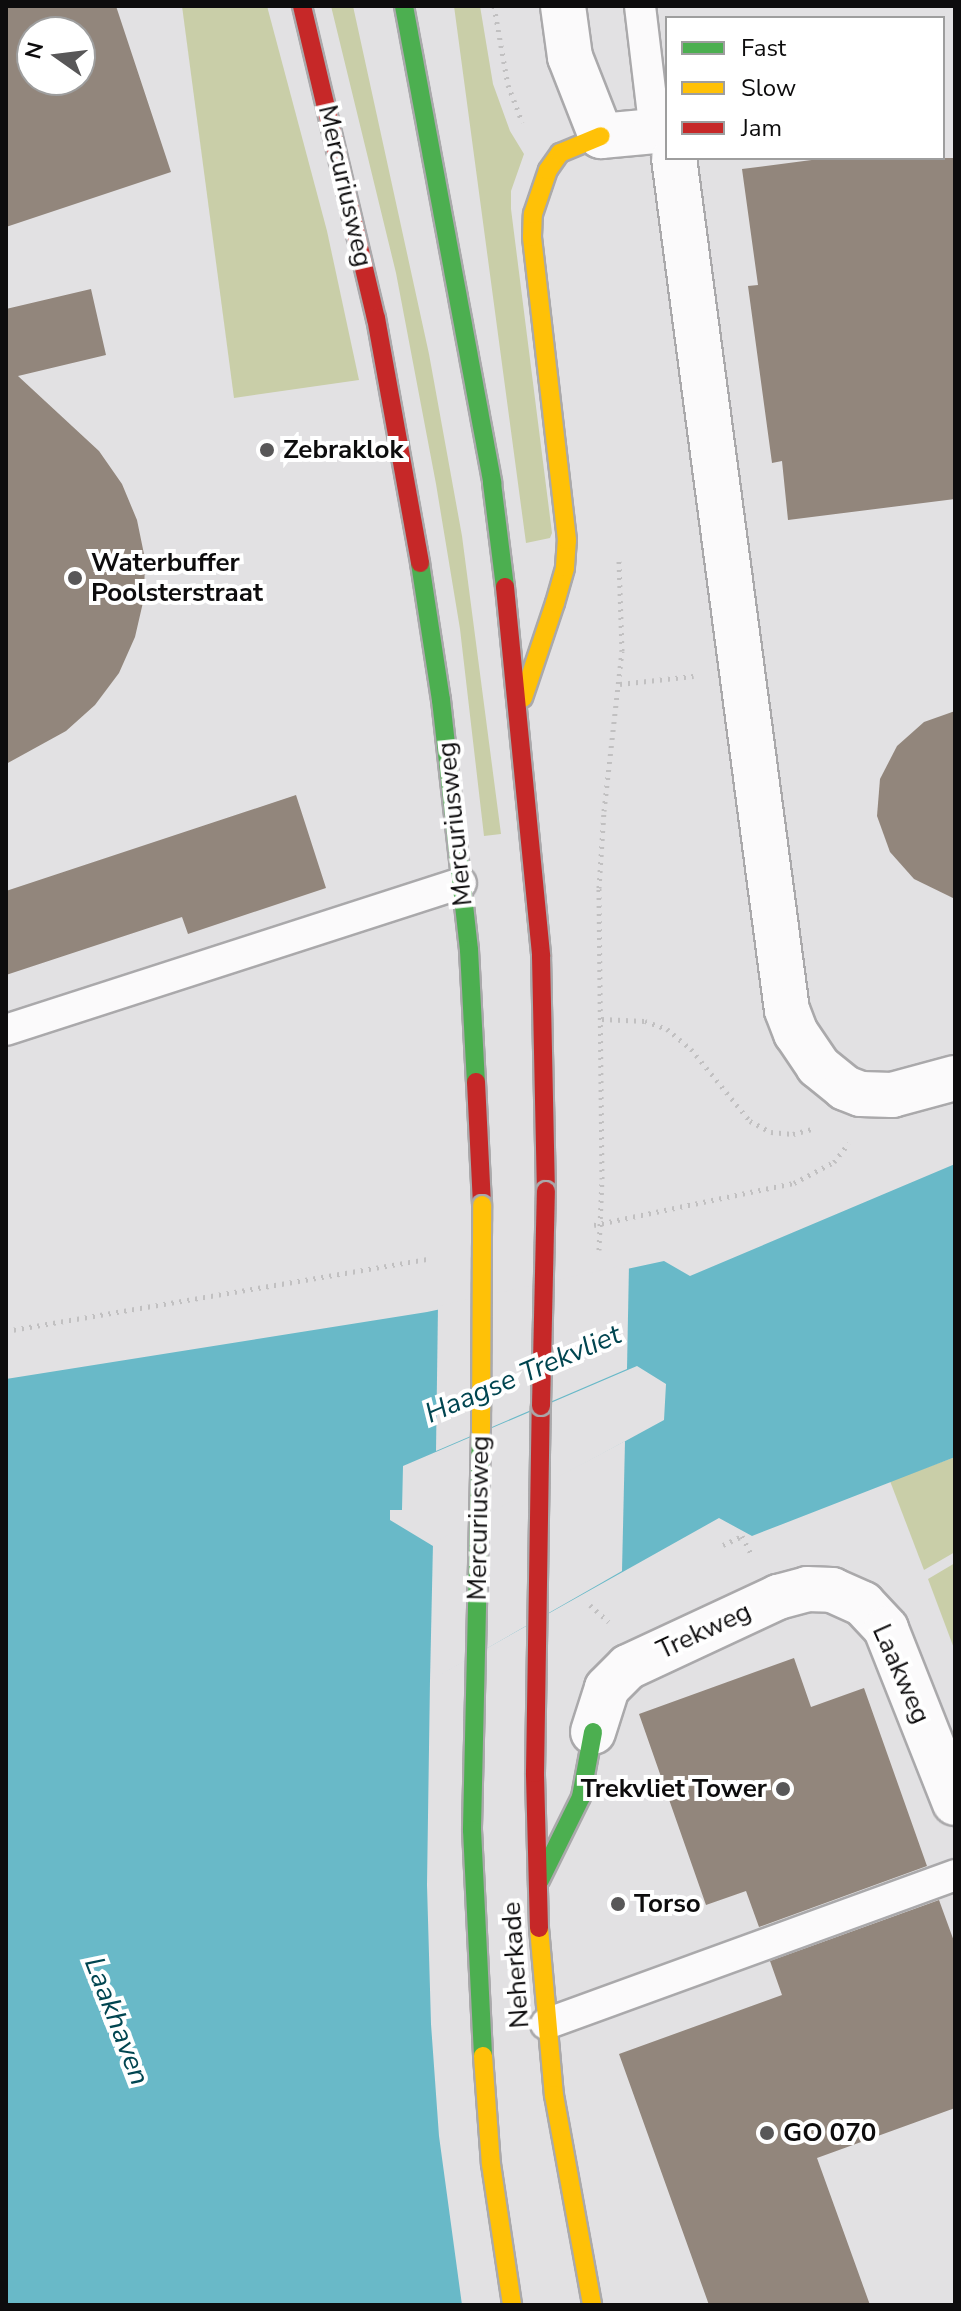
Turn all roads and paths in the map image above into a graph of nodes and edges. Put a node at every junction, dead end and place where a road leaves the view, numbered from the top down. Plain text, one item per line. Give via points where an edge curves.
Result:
1 (302, 6) edge
2 (404, 6) edge
3 (563, 6) edge
4 (640, 6) edge
5 (601, 136) junction
6 (665, 136) edge
7 (665, 141) edge
8 (669, 160) edge
9 (741, 670) junction
10 (620, 684) dead end
11 (518, 710) junction
12 (461, 883) junction
13 (602, 1019) dead end
14 (6, 1030) edge
15 (955, 1078) edge
16 (871, 1095) junction
17 (589, 1226) dead end
18 (443, 1255) dead end
19 (6, 1331) edge
20 (742, 1536) dead end
21 (723, 1545) dead end
22 (854, 1598) joint
23 (475, 1655) joint
24 (593, 1732) joint
25 (955, 1803) edge
26 (955, 1875) edge
27 (537, 1886) junction
28 (546, 2024) junction
29 (512, 2305) edge
30 (592, 2305) edge

1 - 12 main road, Mercuriusweg via 376,318 405,466 441,700
2 - 11 main road via 492,483
3 - 5 street via 570,57
4 - 6 lane
5 - 7 street
5 - 11 main road via 560,153 548,170 533,214 567,540 555,603
8 - 9 street
9 - 10 path
9 - 16 street via 787,1010 801,1042 825,1074 845,1088
11 - 27 main road, Neherkade, bridge via 541,956 546,1191
12 - 14 lane
12 - 23 main road, Mercuriusweg, bridge via 482,1205
13 - 16 path via 645,1021 667,1029 691,1049 750,1121 771,1132 814,1129
15 - 16 street via 913,1092
16 - 17 path via 842,1152 811,1176 759,1192
18 - 19 path
20 - 21 path
22 - 24 street, Trekweg via 820,1589 794,1592 641,1660 607,1688
22 - 25 street, Laakweg via 886,1629
23 - 29 main road, Neherkade via 472,1830 477,1999 491,2164
24 - 27 main road via 581,1797
26 - 28 lane
27 - 28 main road, Neherkade
28 - 30 main road, Neherkade via 561,2143

